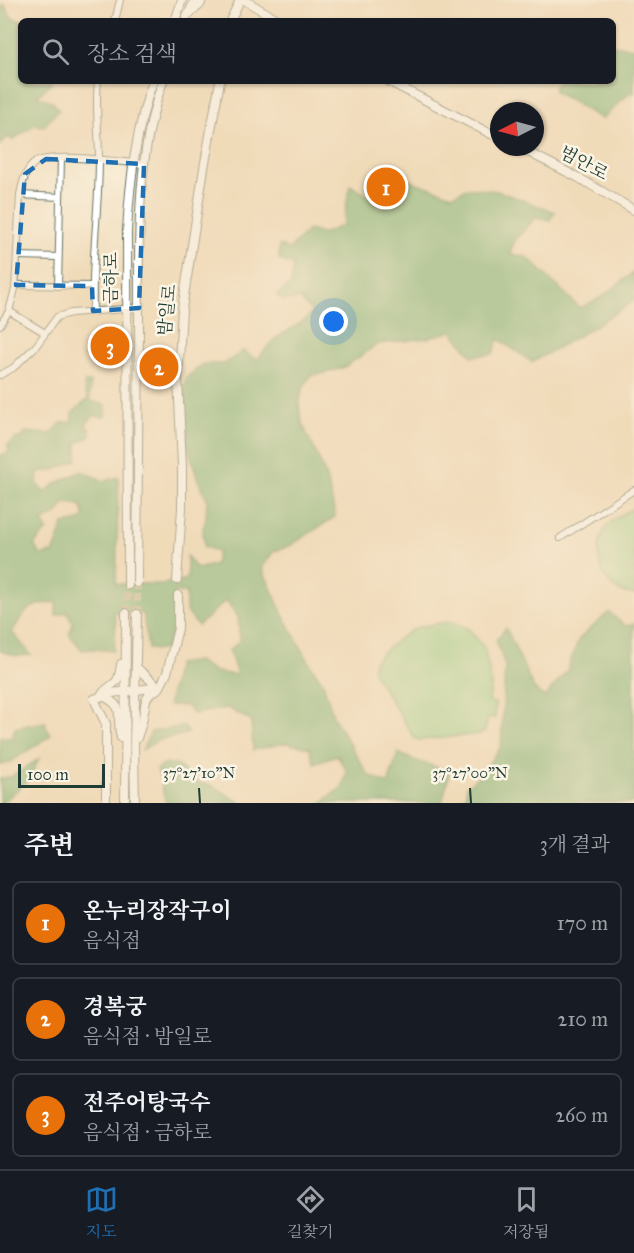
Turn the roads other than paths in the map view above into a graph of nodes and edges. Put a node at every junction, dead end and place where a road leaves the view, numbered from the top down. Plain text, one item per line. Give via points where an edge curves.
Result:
1 (120, 0) edge
2 (182, 0) edge
3 (195, 0) edge
4 (202, 0) edge
5 (242, 0) edge
6 (116, 18) edge
7 (176, 18) edge
8 (186, 18) edge
9 (187, 18) edge
10 (232, 18) edge
11 (275, 18) edge
12 (98, 84) edge
13 (152, 84) edge
14 (162, 84) edge
15 (219, 84) edge
16 (394, 84) edge
17 (490, 133) edge
18 (536, 156) edge
19 (61, 159) junction
20 (99, 159) junction
21 (134, 163) junction
22 (144, 164) junction
23 (20, 195) junction
24 (60, 197) junction
25 (634, 210) edge
26 (18, 256) junction
27 (58, 257) junction
28 (16, 285) junction
29 (58, 286) junction
30 (92, 286) junction
31 (127, 308) junction
32 (139, 308) junction
33 (9, 311) junction
34 (93, 311) junction
35 (0, 325) edge
36 (45, 333) junction
37 (0, 375) edge
38 (634, 490) edge
39 (560, 538) dead end
40 (177, 580) dead end
41 (137, 583) tunnel mouth
42 (128, 585) tunnel mouth
43 (178, 595) dead end
44 (126, 613) tunnel mouth
45 (137, 614) tunnel mouth
46 (126, 641) junction
47 (136, 667) junction
48 (159, 688) junction
49 (135, 691) junction
50 (125, 692) junction
51 (101, 695) junction
52 (129, 749) junction
53 (106, 803) edge
54 (125, 803) edge
55 (135, 803) edge

1 - 6 street
2 - 7 main road
3 - 8 main road
4 - 9 main road
5 - 10 main road
5 - 11 main road
12 - 20 street
13 - 21 main road, 금하로
14 - 22 main road, 금하로
15 - 40 main road, 밤일로 via 182,309 178,379 182,508
16 - 17 main road
18 - 25 main road, 범안로
19 - 20 street
19 - 23 street via 46,159 30,167
19 - 24 street
20 - 21 street
20 - 30 street
21 - 22 street
21 - 31 main road, 금하로 via 127,231
22 - 32 main road, 금하로
23 - 24 street
23 - 26 street
24 - 27 street
26 - 27 street
26 - 28 street
27 - 29 street
28 - 29 street
28 - 33 street
29 - 30 street
30 - 34 street
31 - 32 street
31 - 34 street
31 - 42 main road, 금하로
32 - 41 main road, 금하로
33 - 35 street
33 - 36 street
34 - 36 street via 57,317
36 - 37 street via 13,368
38 - 39 street
43 - 48 main road via 178,628 167,673
44 - 46 main road
45 - 47 main road
46 - 50 main road
46 - 51 main road via 119,679
47 - 48 main road
47 - 49 main road
48 - 49 main road
48 - 52 main road via 146,700 142,723
49 - 50 main road
49 - 52 main road
50 - 51 main road
50 - 52 main road
51 - 52 main road via 118,707 119,731
51 - 53 main road via 94,699 106,724
52 - 54 main road
52 - 55 main road

